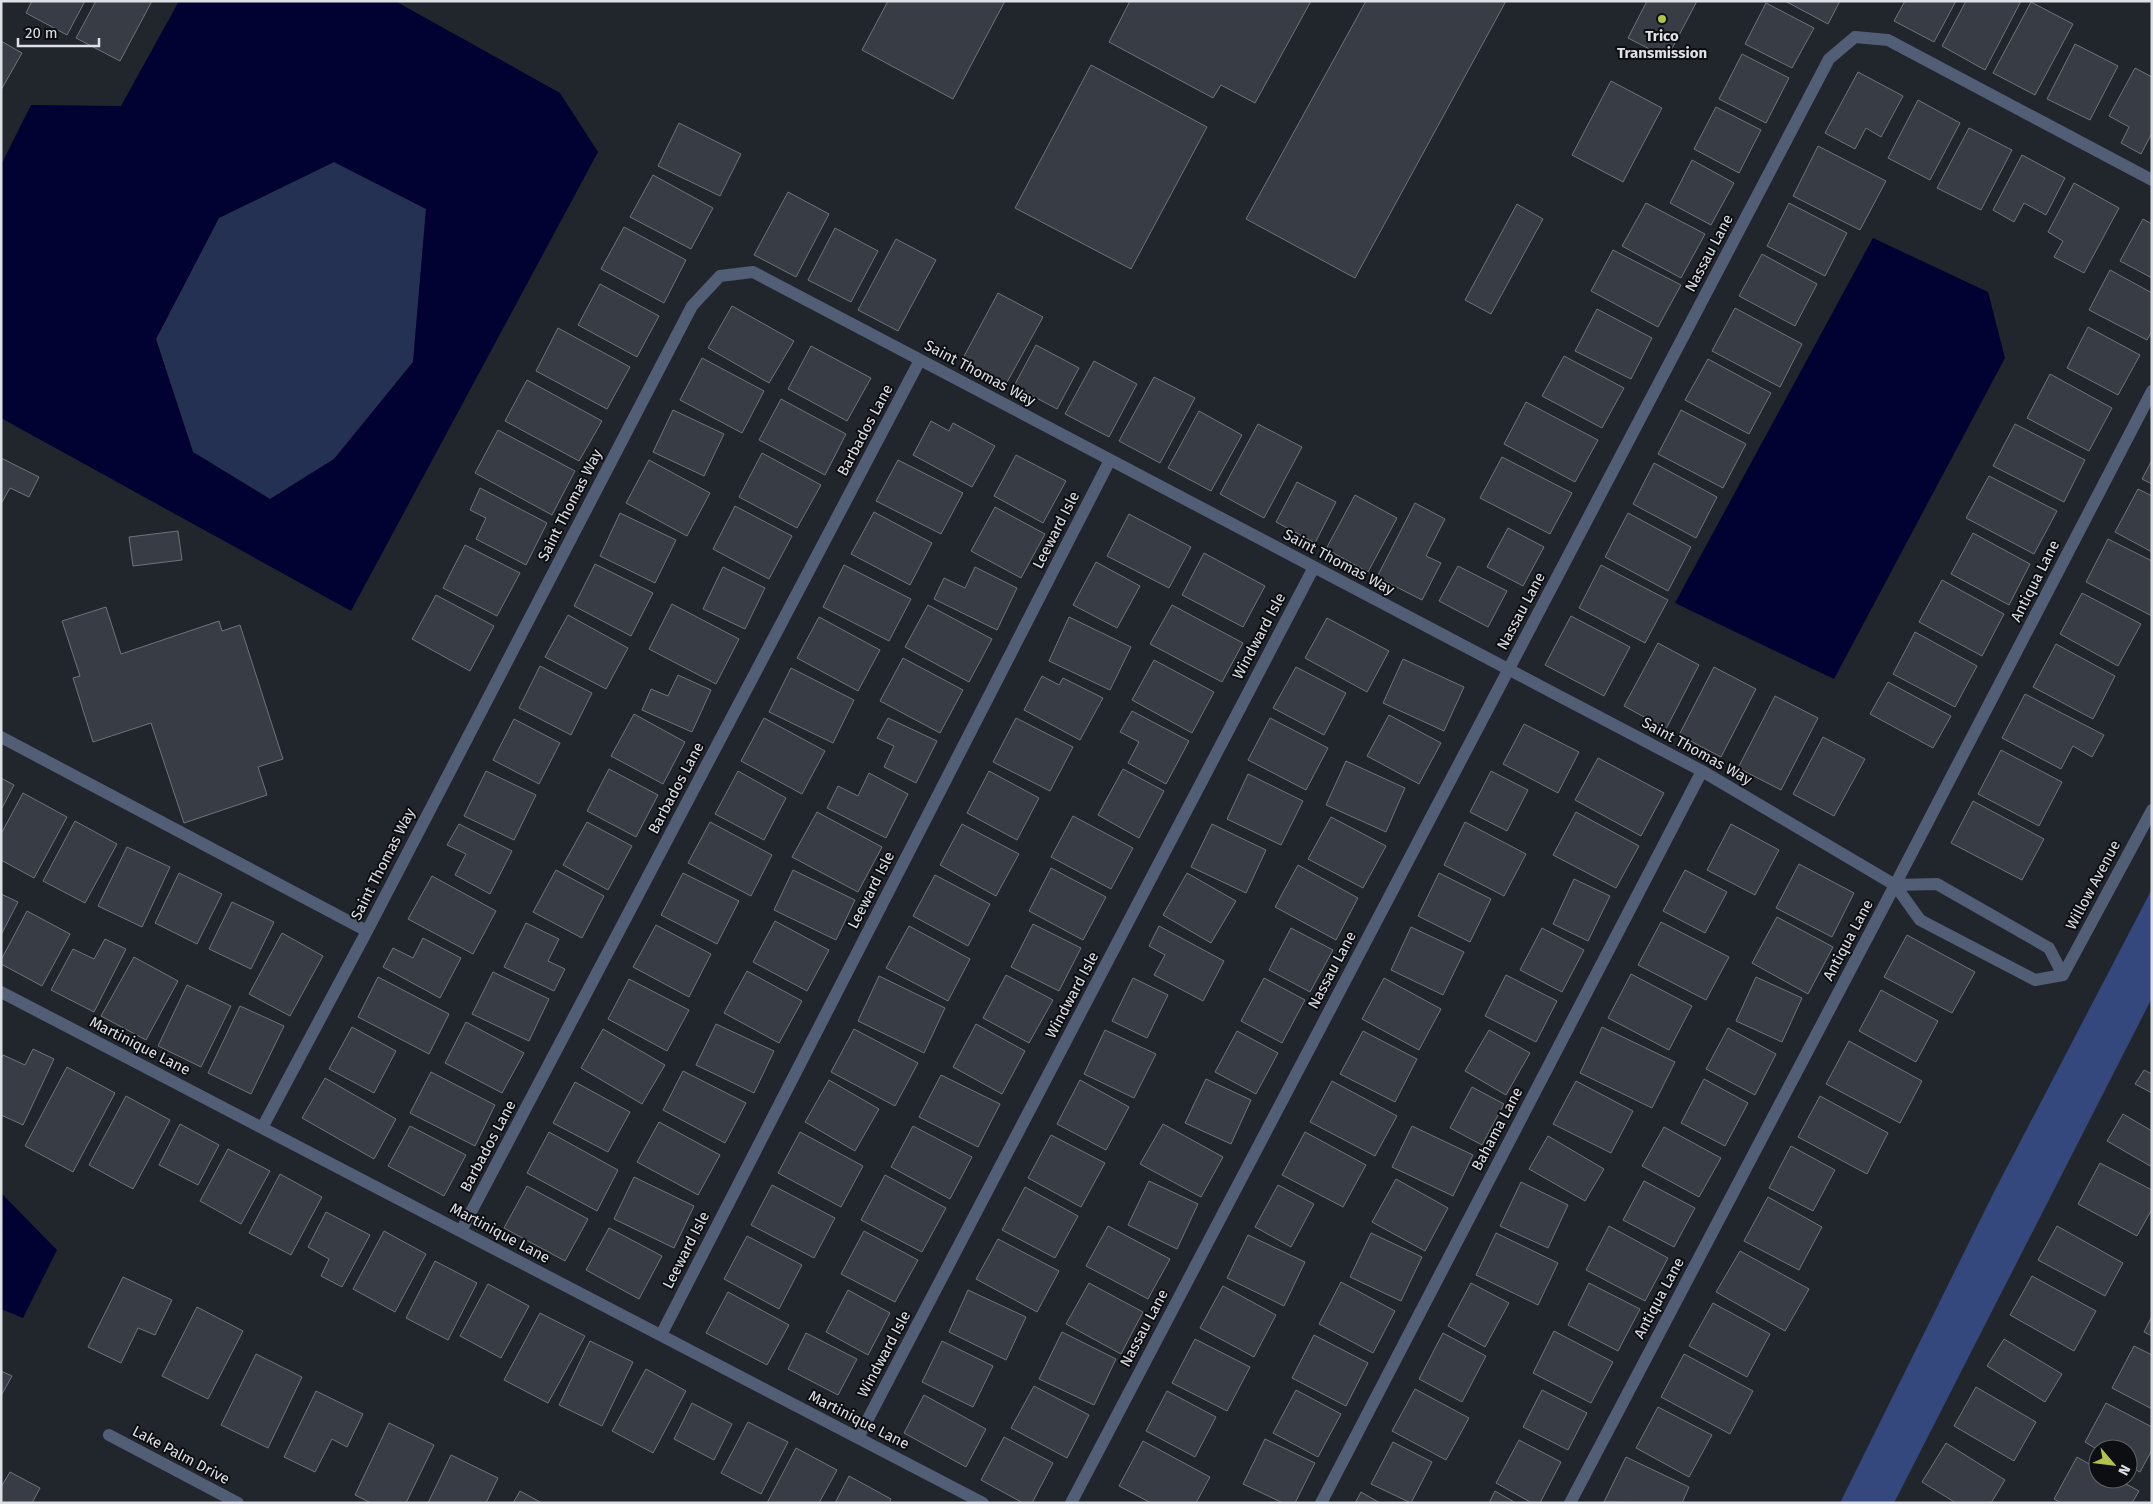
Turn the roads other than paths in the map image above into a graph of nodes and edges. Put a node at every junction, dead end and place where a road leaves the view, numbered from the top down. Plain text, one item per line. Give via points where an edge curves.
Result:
1 (2152, 180) edge
2 (920, 360) junction
3 (2152, 390) edge
4 (1110, 460) junction
5 (1314, 567) junction
6 (1508, 669) junction
7 (1, 737) edge
8 (1702, 771) junction
9 (2152, 810) edge
10 (1895, 885) junction
11 (367, 931) junction
12 (2063, 975) junction
13 (1, 992) edge
14 (262, 1128) junction
15 (462, 1231) junction
16 (661, 1335) junction
17 (109, 1435) dead end
18 (858, 1438) junction
19 (238, 1503) edge
20 (983, 1503) edge
21 (1071, 1503) edge
22 (1322, 1503) edge
23 (1570, 1503) edge

1 - 6 street, Nassau Lane via 1888,40 1855,37 1829,59
2 - 4 street, Saint Thomas Way
2 - 11 street, Saint Thomas Way via 753,272 720,276 692,306
2 - 15 street, Barbados Lane
3 - 10 street, Antiqua Lane
4 - 5 street, Saint Thomas Way
4 - 16 street, Leeward Isle
5 - 6 street, Saint Thomas Way
5 - 18 street, Windward Isle
6 - 8 street, Saint Thomas Way
6 - 21 street, Nassau Lane
7 - 11 street
8 - 10 street, Saint Thomas Way
8 - 22 street, Bahama Lane
9 - 12 street, Willow Avenue
10 - 12 street via 1920,920 2035,980
10 - 12 street via 1937,884 2049,948
10 - 23 street, Antiqua Lane
11 - 14 street, Saint Thomas Way
13 - 14 street, Martinique Lane
14 - 15 street, Martinique Lane
15 - 16 street, Martinique Lane
16 - 18 street, Martinique Lane
17 - 19 street, Lake Palm Drive
18 - 20 street, Martinique Lane

